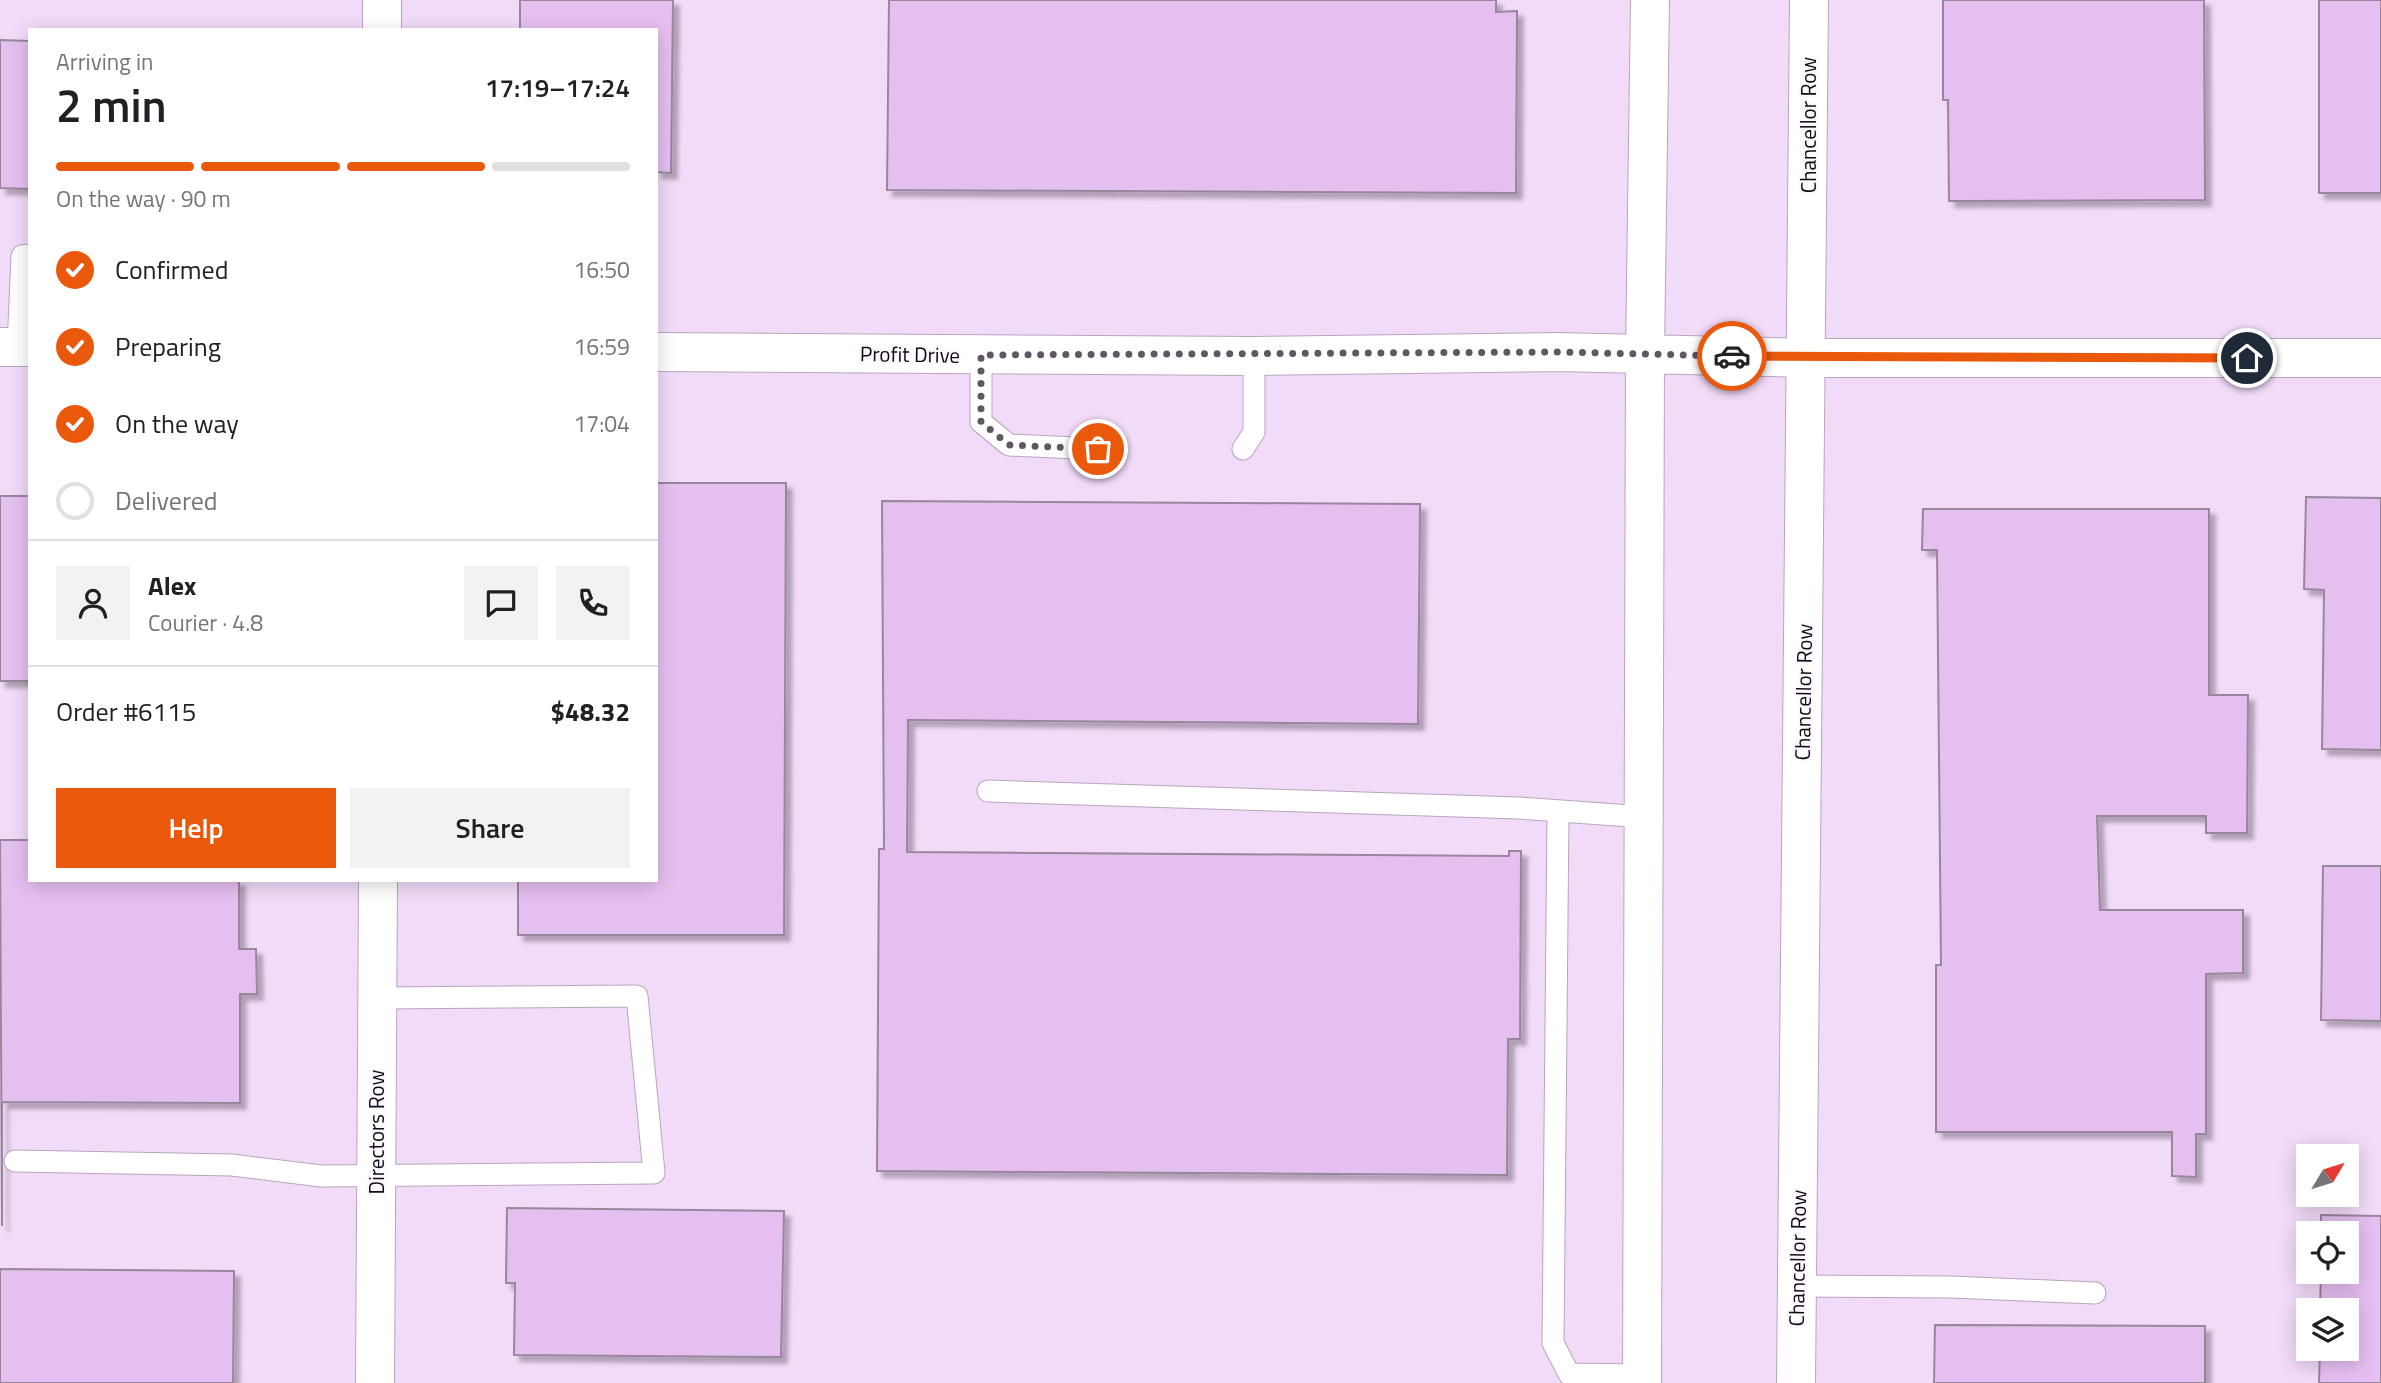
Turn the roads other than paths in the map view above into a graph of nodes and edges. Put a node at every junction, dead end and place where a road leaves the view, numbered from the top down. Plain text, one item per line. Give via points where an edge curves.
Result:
1 (382, 0) edge
2 (1650, 0) edge
3 (1809, 0) edge
4 (382, 28) edge
5 (28, 256) edge
6 (16, 347) edge
7 (658, 352) edge
8 (1645, 353) junction
9 (981, 355) junction
10 (1254, 356) junction
11 (1808, 358) junction
12 (2381, 358) edge
13 (1098, 449) dead end
14 (1243, 449) dead end
15 (988, 791) dead end
16 (1558, 812) junction
17 (1644, 817) junction
18 (378, 882) edge
19 (377, 998) junction
20 (15, 1161) dead end
21 (377, 1175) junction
22 (1797, 1286) junction
23 (2095, 1293) dead end
24 (1642, 1379) edge
25 (376, 1383) edge
26 (1796, 1383) edge

1 - 4 street
2 - 8 street
3 - 11 street, Chancellor Row
5 - 6 lane via 22,256
7 - 9 street, Profit Drive
8 - 10 street, Profit Drive
8 - 11 street, Profit Drive
8 - 17 street
9 - 10 street, Profit Drive
9 - 13 lane via 981,422 1009,445
10 - 14 lane via 1254,432
11 - 12 street, Profit Drive
11 - 22 street, Chancellor Row
15 - 16 lane
16 - 17 lane
16 - 24 lane via 1553,1343 1569,1374
17 - 24 street
18 - 19 street, Directors Row
19 - 21 street, Directors Row
19 - 21 lane via 637,996 654,1173
20 - 21 lane via 232,1165 321,1176
21 - 25 street, Directors Row
22 - 23 lane
22 - 26 street, Chancellor Row

